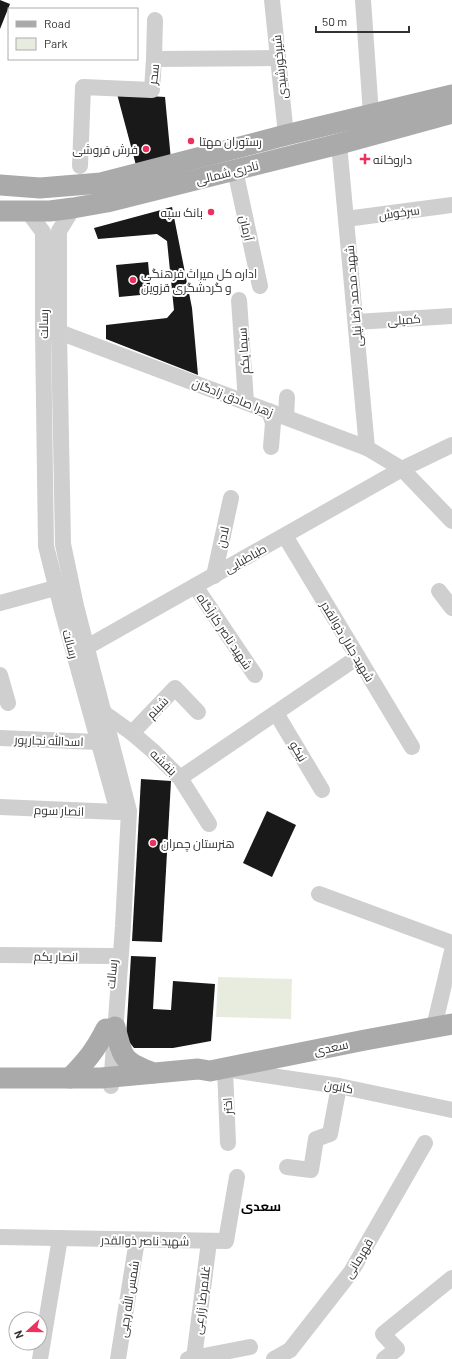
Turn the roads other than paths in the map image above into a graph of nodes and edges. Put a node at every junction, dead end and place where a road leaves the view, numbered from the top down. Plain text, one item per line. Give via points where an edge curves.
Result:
1 (272, 0) edge
2 (363, 0) edge
3 (155, 20) dead end
4 (278, 58) junction
5 (154, 59) junction
6 (452, 95) edge
7 (452, 113) edge
8 (371, 114) junction
9 (286, 135) junction
10 (339, 144) junction
11 (80, 166) dead end
12 (235, 170) junction
13 (0, 185) edge
14 (452, 205) edge
15 (74, 208) junction
16 (0, 211) edge
17 (28, 212) junction
18 (346, 219) junction
19 (260, 286) dead end
20 (239, 300) dead end
21 (452, 316) edge
22 (356, 322) junction
23 (42, 331) junction
24 (59, 332) junction
25 (287, 396) dead end
26 (246, 402) junction
27 (269, 411) junction
28 (286, 417) junction
29 (452, 445) edge
30 (271, 447) dead end
31 (367, 448) junction
32 (402, 469) junction
33 (231, 498) dead end
34 (452, 521) edge
35 (284, 536) junction
36 (214, 576) junction
37 (64, 586) junction
38 (195, 586) junction
39 (439, 591) dead end
40 (0, 603) edge
41 (452, 608) edge
42 (87, 647) junction
43 (358, 657) junction
44 (0, 675) edge
45 (255, 675) dead end
46 (8, 703) dead end
47 (198, 712) dead end
48 (104, 713) junction
49 (276, 713) junction
50 (132, 733) junction
51 (0, 738) edge
52 (98, 742) junction
53 (412, 747) dead end
54 (180, 778) junction
55 (322, 790) dead end
56 (0, 807) edge
57 (118, 812) junction
58 (209, 824) dead end
59 (319, 894) dead end
60 (452, 943) edge
61 (452, 951) edge
62 (0, 955) edge
63 (112, 956) junction
64 (443, 1026) edge
65 (111, 1028) junction
66 (217, 1070) junction
67 (156, 1074) junction
68 (0, 1078) edge
69 (70, 1078) junction
70 (106, 1082) junction
71 (339, 1086) junction
72 (0, 1088) edge
73 (452, 1110) edge
74 (425, 1143) dead end
75 (228, 1144) dead end
76 (287, 1167) dead end
77 (236, 1177) dead end
78 (0, 1237) edge
79 (60, 1238) junction
80 (137, 1240) junction
81 (209, 1242) junction
82 (452, 1278) edge
83 (250, 1347) dead end
84 (214, 1357) edge
85 (40, 1359) edge
86 (118, 1359) edge
87 (191, 1359) edge
88 (274, 1359) edge
89 (384, 1359) edge

1 - 4 street, شیرخورشیدی
2 - 8 street
3 - 5 street
4 - 5 street, سحر
4 - 9 street, شیرخورشیدی
5 - 11 street, سحر via 152,90 83,87
6 - 8 main road, نادری شمالی
7 - 10 main road, نادری شمالی
8 - 9 main road, نادری شمالی
9 - 13 main road, نادری شمالی via 101,183 40,188
10 - 12 main road, نادری شمالی
10 - 18 street, شهید محمد رضا نیلی
12 - 15 main road, نادری شمالی
12 - 19 street, آرمان
14 - 18 street, سرخوش
15 - 17 main road, نادری شمالی
15 - 24 street, رسالت via 59,231
16 - 17 main road, نادری شمالی
17 - 23 street, رسالت via 43,232
18 - 22 street, شهید محمد رضا نیلی
20 - 26 street, سیما یکم
21 - 22 street, کمیلی
22 - 31 street, شهید محمد رضا نیلی
23 - 24 street, زهرا صادق زادگان
23 - 37 street, رسالت via 46,546
24 - 26 street, زهرا صادق زادگان
24 - 37 street, رسالت
25 - 28 street
26 - 27 street, زهرا صادق زادگان
27 - 28 street, زهرا صادق زادگان
27 - 30 street via 274,423
28 - 31 street, زهرا صادق زادگان
29 - 32 street, طباطبایی
31 - 32 street, زهرا صادق زادگان
32 - 34 street, زهرا صادق زادگان
32 - 35 street, طباطبایی
33 - 36 street, لادن
35 - 36 street, طباطبایی
35 - 43 street, شهید جلال ذوالقدر
36 - 38 street, طباطبایی
37 - 40 street
37 - 42 street, رسالت
37 - 52 street, رسالت
38 - 42 street, طباطبایی
38 - 45 street, شهید ناصر کارآگاه
39 - 41 street
42 - 48 street, رسالت
43 - 49 street
43 - 53 street, شهید جلال ذوالقدر
44 - 46 street
47 - 50 street, شبنم via 175,688
48 - 50 street, بنفشه
48 - 65 street, رسالت via 129,811
49 - 54 street
49 - 55 street, نیکو
50 - 54 street, بنفشه
51 - 52 street, اسدالله نجارپور
52 - 57 street, رسالت
54 - 58 street, بنفشه
56 - 57 street, انصار سوم
57 - 63 street, رسالت via 118,871
59 - 60 street
61 - 64 street
62 - 63 street, انصار یکم
63 - 65 street, رسالت
64 - 66 main road, سعدی
65 - 67 main road via 125,1058 132,1064
65 - 69 main road
65 - 70 street, رسالت
66 - 67 main road, سعدی via 198,1069
66 - 70 main road, سعدی via 199,1078
66 - 71 street, کانون
66 - 75 street, اختر
67 - 70 main road, سعدی
68 - 69 main road, سعدی
69 - 70 main road, سعدی
70 - 72 main road, سعدی
71 - 73 street, کانون
71 - 76 street via 330,1134 316,1139 311,1170
74 - 88 street, قهرمانی via 351,1272 290,1350
77 - 81 street, شهید ناصر ذوالقدر via 226,1241
78 - 79 street, شهید ناصر ذوالقدر
79 - 80 street, شهید ناصر ذوالقدر
79 - 85 street
80 - 81 street, شهید ناصر ذوالقدر
80 - 86 street, شمس الله رجبی
81 - 87 street, غلامرضا زارعی
82 - 89 street via 383,1334 397,1349
83 - 84 street
84 - 87 street

